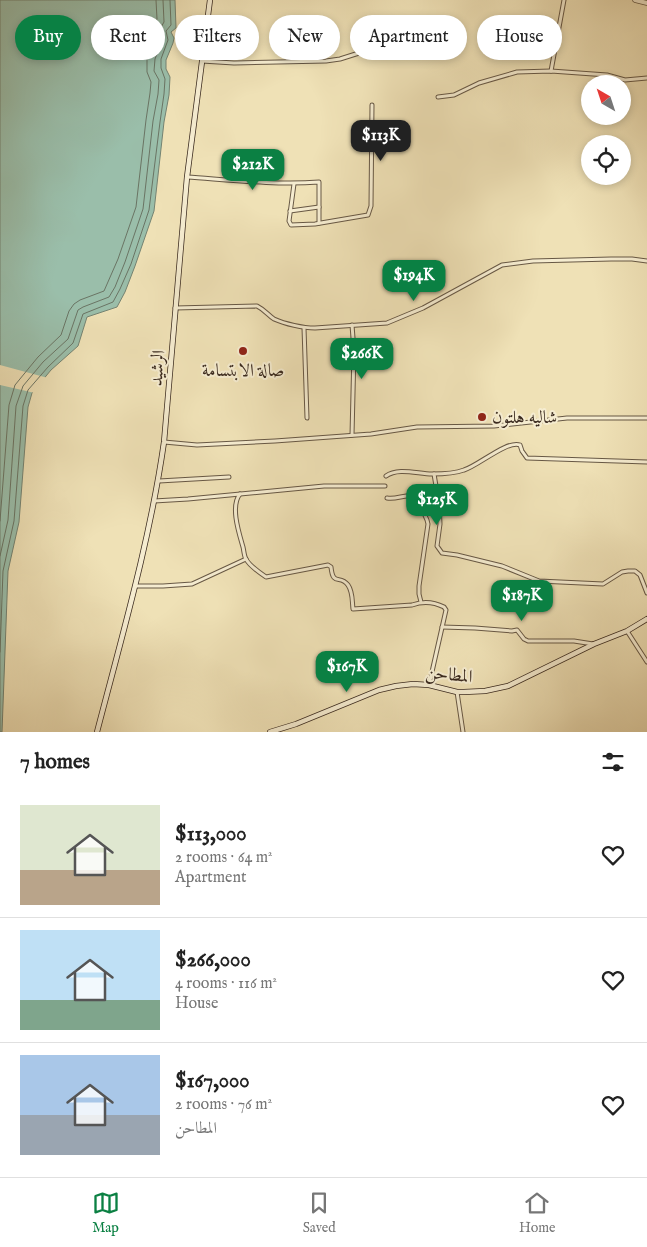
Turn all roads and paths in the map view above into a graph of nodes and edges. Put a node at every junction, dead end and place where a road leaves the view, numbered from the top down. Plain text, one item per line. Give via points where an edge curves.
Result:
1 (210, 0) edge
2 (564, 0) edge
3 (635, 0) edge
4 (647, 3) edge
5 (350, 56) edge
6 (202, 61) junction
7 (551, 71) junction
8 (647, 78) edge
9 (438, 97) dead end
10 (372, 106) dead end
11 (187, 177) junction
12 (294, 184) junction
13 (319, 207) junction
14 (290, 211) junction
15 (319, 223) junction
16 (647, 261) edge
17 (175, 308) junction
18 (352, 325) junction
19 (304, 328) junction
20 (307, 418) dead end
21 (647, 418) edge
22 (352, 436) junction
23 (164, 442) junction
24 (647, 462) edge
25 (434, 474) junction
26 (386, 476) dead end
27 (229, 477) dead end
28 (158, 481) junction
29 (385, 486) dead end
30 (240, 494) junction
31 (387, 498) dead end
32 (154, 500) junction
33 (246, 559) junction
34 (134, 586) junction
35 (647, 593) edge
36 (421, 602) junction
37 (647, 619) edge
38 (442, 627) junction
39 (627, 631) junction
40 (594, 644) junction
41 (647, 662) edge
42 (429, 685) junction
43 (457, 692) junction
44 (97, 732) edge
45 (270, 732) edge
46 (464, 732) edge

1 - 6 main road, الرشيد
2 - 7 street
3 - 4 street
5 - 6 street via 326,61
6 - 11 main road, الرشيد
7 - 8 street via 607,75 625,80
7 - 9 street via 517,72 485,81 454,95
10 - 15 street via 371,206 368,215
11 - 12 street
11 - 17 main road, الرشيد
12 - 13 street via 319,182
12 - 14 street
13 - 14 street
13 - 15 street
14 - 15 street via 291,225
16 - 18 street via 533,261 502,265 423,308 387,322
17 - 19 street via 257,306 274,318
17 - 23 main road, الرشيد
18 - 19 street
18 - 22 street
19 - 20 street
21 - 22 street via 567,418 494,426 417,427
22 - 23 street via 197,445
23 - 28 main road, الرشيد
24 - 25 street via 526,458 520,445 514,444 463,470
25 - 26 street via 400,472
25 - 35 street via 440,524 437,546 442,554 502,566 539,581 603,584 622,572 636,571
27 - 28 street
28 - 32 main road, الرشيد
29 - 30 street via 324,486
30 - 32 street
30 - 33 street via 236,500 236,513
31 - 36 street via 415,496 427,520 418,586
32 - 34 main road, الرشيد
33 - 34 street via 192,584
33 - 36 street via 266,577 330,566 332,576 346,582 350,588 353,609
34 - 44 main road, الرشيد
36 - 38 street via 438,604 446,610
37 - 39 main road, المطاحن
38 - 40 street via 517,630 528,641
38 - 42 street
39 - 40 main road, المطاحن
39 - 41 street
40 - 43 main road, المطاحن via 508,686
42 - 43 main road, المطاحن
42 - 45 main road, المطاحن via 413,684 379,690
43 - 46 street

